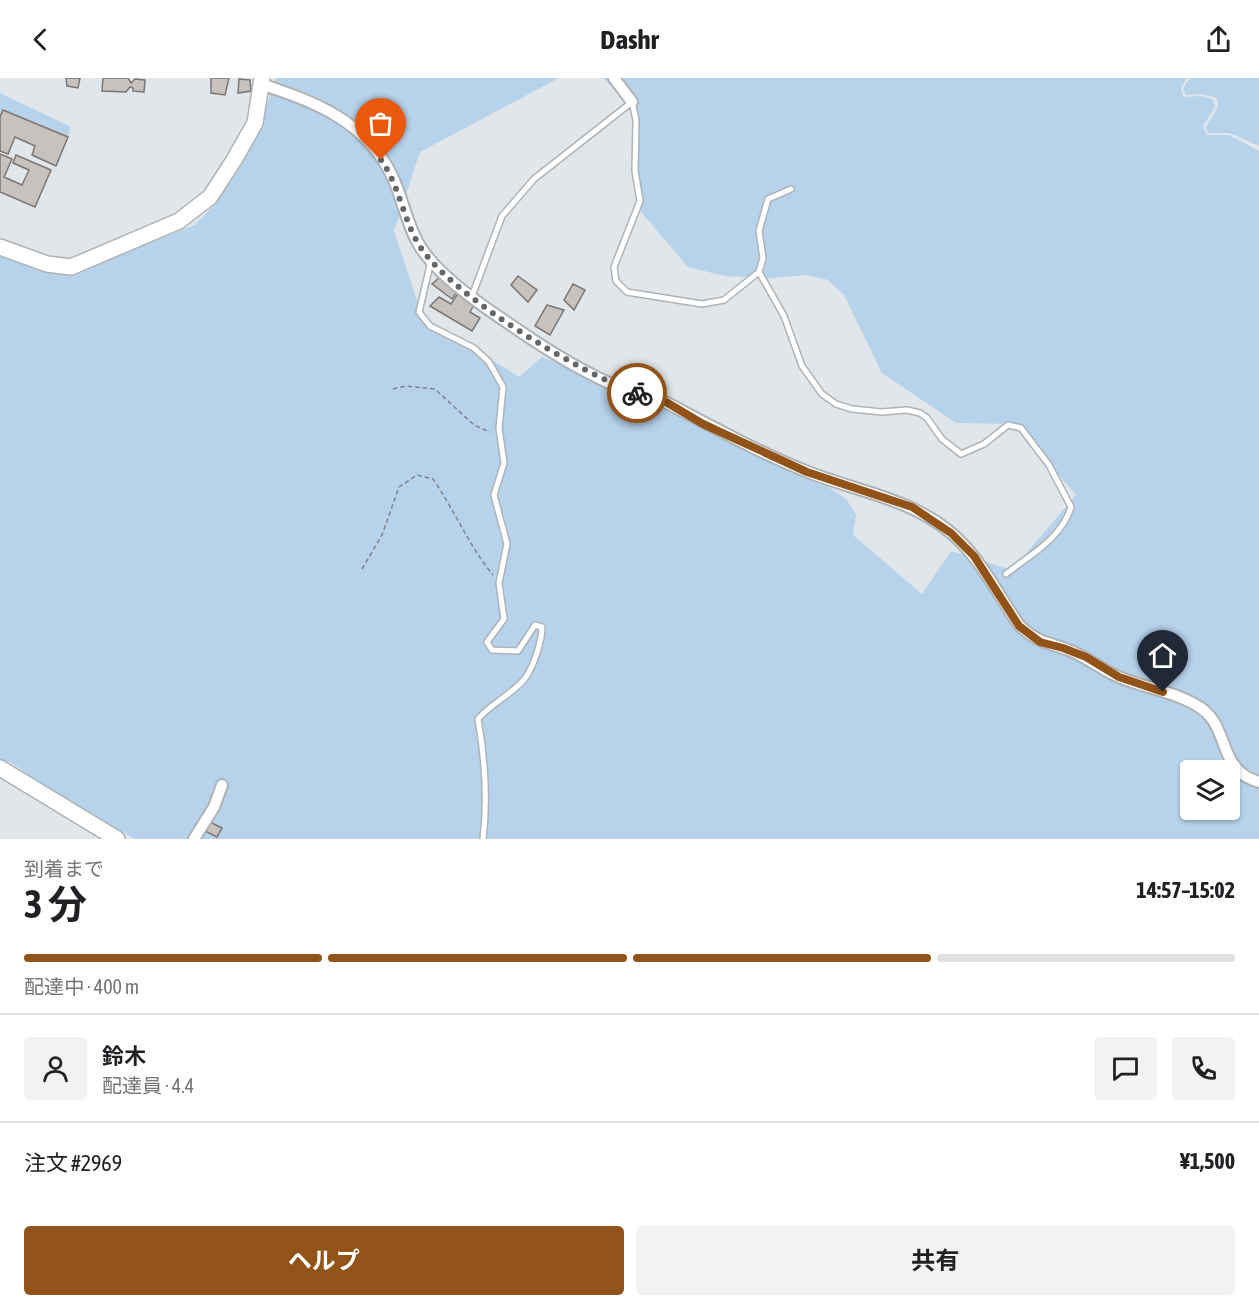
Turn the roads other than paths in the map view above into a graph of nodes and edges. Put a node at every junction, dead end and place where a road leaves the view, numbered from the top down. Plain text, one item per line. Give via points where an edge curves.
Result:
1 (614, 78) edge
2 (262, 81) edge
3 (632, 102) junction
4 (791, 189) dead end
5 (0, 247) edge
6 (432, 259) junction
7 (759, 272) junction
8 (472, 296) junction
9 (1006, 574) dead end
10 (2, 766) edge
11 (1259, 782) edge
12 (222, 785) dead end
13 (117, 839) edge
14 (194, 839) edge
15 (483, 839) edge

1 - 3 street
2 - 5 street via 255,123 234,160 210,197 179,221 71,267 47,264
2 - 6 street via 342,117 361,132 392,174 421,247
3 - 7 lane via 640,201 614,267 616,281 627,292 702,304 724,300
3 - 8 lane via 534,179 502,216
4 - 7 lane via 768,200 759,231 764,258
6 - 8 street
6 - 15 lane via 419,312 430,326 474,348 489,362 503,387 499,435 504,463 494,495 507,544 500,583 504,619 487,642 492,650 518,651 535,625 542,627 526,678 478,719 487,808
7 - 9 lane via 784,316 793,346 812,383 836,404 852,409 920,413 961,454 984,444 1008,425 1021,428 1049,465 1071,507 1053,537
8 - 11 street via 535,341 610,383 666,402 703,424 807,472 912,507 951,533 974,556 1019,626 1040,642 1086,657 1119,677 1196,704 1217,723 1236,770
10 - 13 street
12 - 14 street via 214,807

